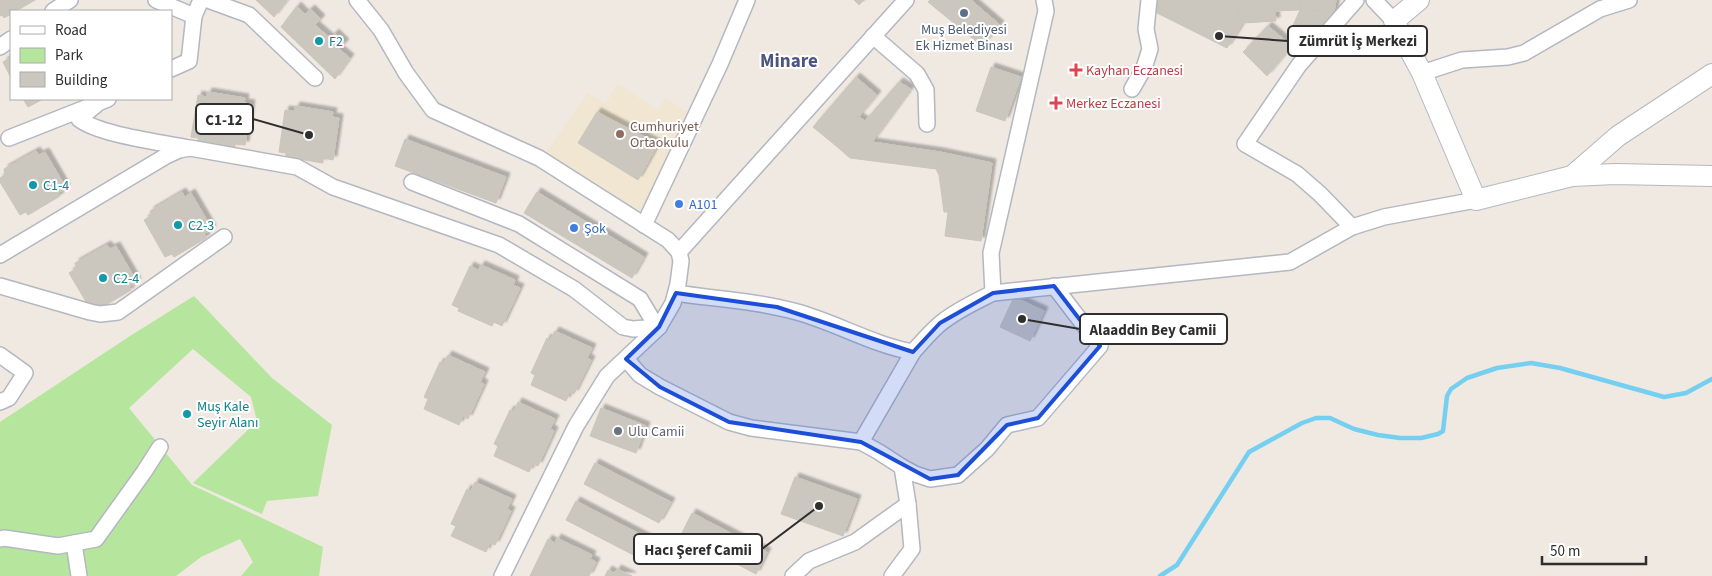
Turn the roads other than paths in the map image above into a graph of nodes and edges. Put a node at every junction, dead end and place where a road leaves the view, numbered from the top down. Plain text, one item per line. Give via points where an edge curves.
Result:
1 (70, 0) edge
2 (156, 0) edge
3 (201, 0) edge
4 (208, 0) edge
5 (357, 0) edge
6 (747, 0) edge
7 (906, 0) edge
8 (1044, 0) edge
9 (1149, 0) edge
10 (1356, 0) edge
11 (1374, 0) edge
12 (1419, 0) edge
13 (1629, 0) edge
14 (55, 10) edge
15 (194, 16) junction
16 (1394, 21) junction
17 (873, 36) junction
18 (172, 69) edge
19 (1422, 73) junction
20 (1712, 74) edge
21 (315, 78) dead end
22 (1132, 89) dead end
23 (102, 102) edge
24 (927, 124) dead end
25 (9, 138) dead end
26 (190, 148) junction
27 (1572, 176) junction
28 (1712, 176) edge
29 (412, 182) dead end
30 (1476, 200) junction
31 (644, 225) junction
32 (1352, 227) junction
33 (224, 237) dead end
34 (679, 252) junction
35 (0, 255) edge
36 (0, 286) edge
37 (1054, 286) junction
38 (993, 293) junction
39 (676, 294) junction
40 (659, 327) junction
41 (913, 352) junction
42 (0, 355) edge
43 (626, 358) junction
44 (0, 402) edge
45 (860, 442) junction
46 (160, 447) dead end
47 (902, 467) junction
48 (908, 504) junction
49 (0, 539) edge
50 (74, 543) junction
51 (78, 576) edge
52 (502, 576) edge
53 (793, 576) edge
54 (892, 576) edge

1 - 14 street
2 - 15 street
3 - 15 street
4 - 21 street via 249,16
5 - 31 street via 381,30 433,110 539,158
6 - 31 street
7 - 17 street
8 - 38 street via 1046,11 992,253
9 - 22 street via 1146,28 1150,49
10 - 32 street via 1299,65 1245,144 1297,174
11 - 16 street
12 - 16 street
13 - 19 street via 1600,9 1524,53 1462,60
15 - 18 street via 189,61
16 - 19 street
17 - 24 street via 917,74 926,90
17 - 34 street
19 - 30 street
20 - 27 street via 1618,136
23 - 25 street
23 - 26 street via 79,119 99,130
26 - 35 street via 166,156
26 - 40 street via 297,167 333,187 499,245 574,290 623,327
27 - 28 street
27 - 30 street
29 - 40 street via 520,224 640,299
30 - 32 street via 1384,217
31 - 34 street via 668,240
32 - 37 street via 1290,262
33 - 36 street via 118,312 90,312
34 - 39 street via 681,261
37 - 38 street
37 - 47 street via 1100,346 1038,418 1007,425 987,449 958,475 930,479
38 - 41 street via 940,324
39 - 40 street
39 - 41 street via 777,306
40 - 43 street
41 - 45 street
42 - 44 street via 24,373 9,398
43 - 45 street via 640,375 729,422
43 - 52 street via 607,376 576,426
45 - 47 street
46 - 50 street via 96,539
47 - 48 street
48 - 53 street via 855,542 809,561
48 - 54 street via 912,549
49 - 50 street via 58,546
50 - 51 street

